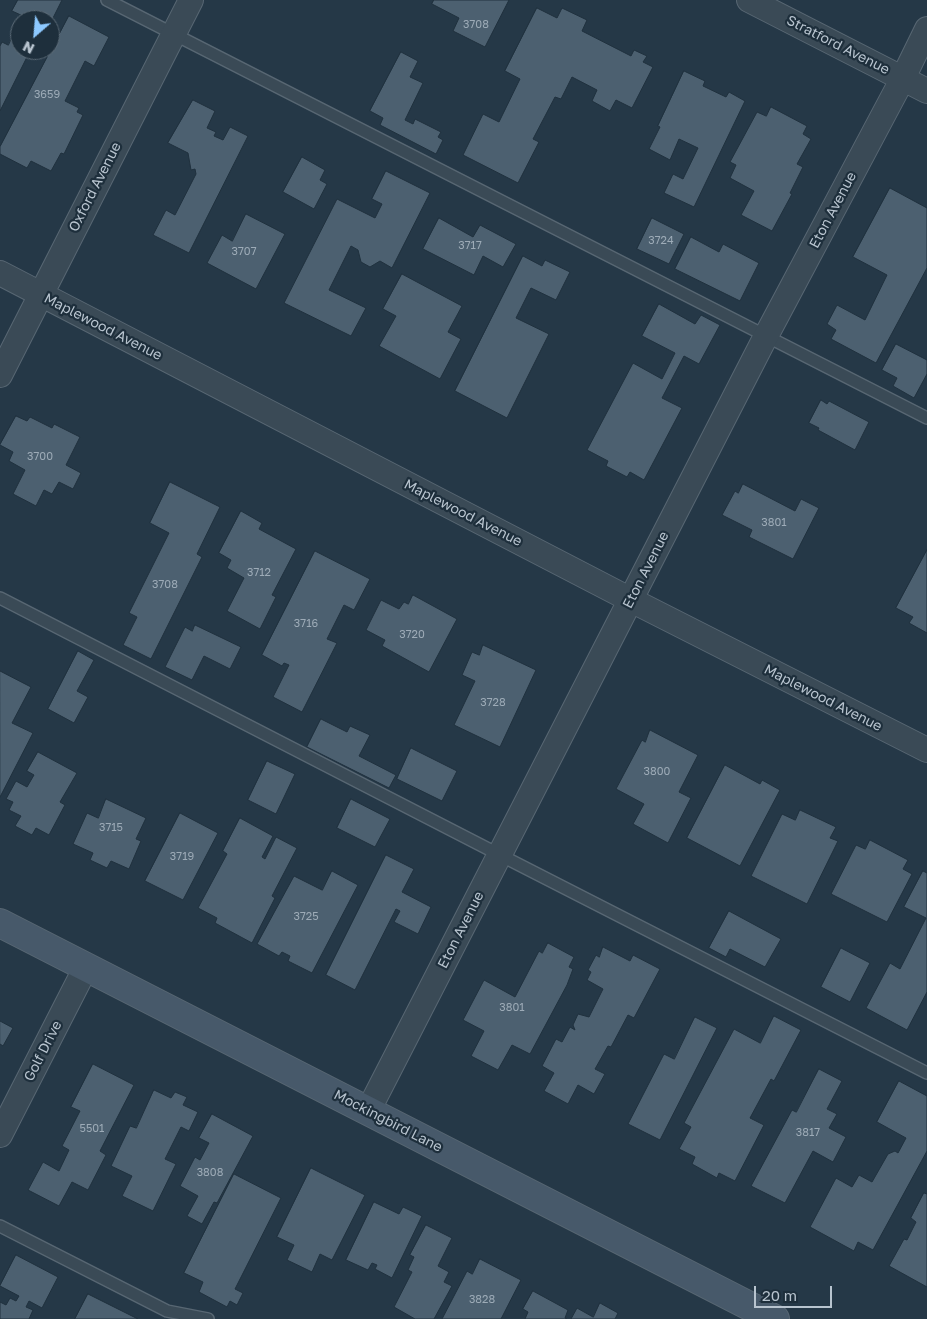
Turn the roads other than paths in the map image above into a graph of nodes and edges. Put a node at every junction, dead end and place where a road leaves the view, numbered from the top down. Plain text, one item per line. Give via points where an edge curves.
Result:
1 (107, 0) edge
2 (192, 0) edge
3 (749, 0) edge
4 (927, 30) edge
5 (174, 34) junction
6 (903, 78) junction
7 (927, 91) edge
8 (0, 273) edge
9 (40, 294) junction
10 (766, 336) junction
11 (0, 375) edge
12 (927, 418) edge
13 (0, 598) edge
14 (631, 600) junction
15 (927, 750) edge
16 (500, 855) junction
17 (0, 923) edge
18 (86, 967) junction
19 (927, 1072) edge
20 (368, 1111) junction
21 (0, 1135) edge
22 (0, 1226) edge
23 (208, 1319) edge
24 (775, 1319) edge

1 - 5 lane
2 - 5 street, Oxford Avenue
3 - 6 street, Stratford Avenue
4 - 6 street, Eton Avenue
5 - 9 street, Oxford Avenue
5 - 10 lane
6 - 7 street, Stratford Avenue
6 - 10 street, Eton Avenue
8 - 9 street, Maplewood Avenue
9 - 11 street, Oxford Avenue
9 - 14 street, Maplewood Avenue
10 - 12 lane
10 - 14 street, Eton Avenue
13 - 16 lane
14 - 15 street, Maplewood Avenue
14 - 16 street, Eton Avenue
16 - 19 lane
16 - 20 street, Eton Avenue
17 - 18 main road, Mockingbird Lane
18 - 20 main road, Mockingbird Lane
18 - 21 street, Golf Drive
20 - 24 main road, Mockingbird Lane
22 - 23 lane via 167,1311

